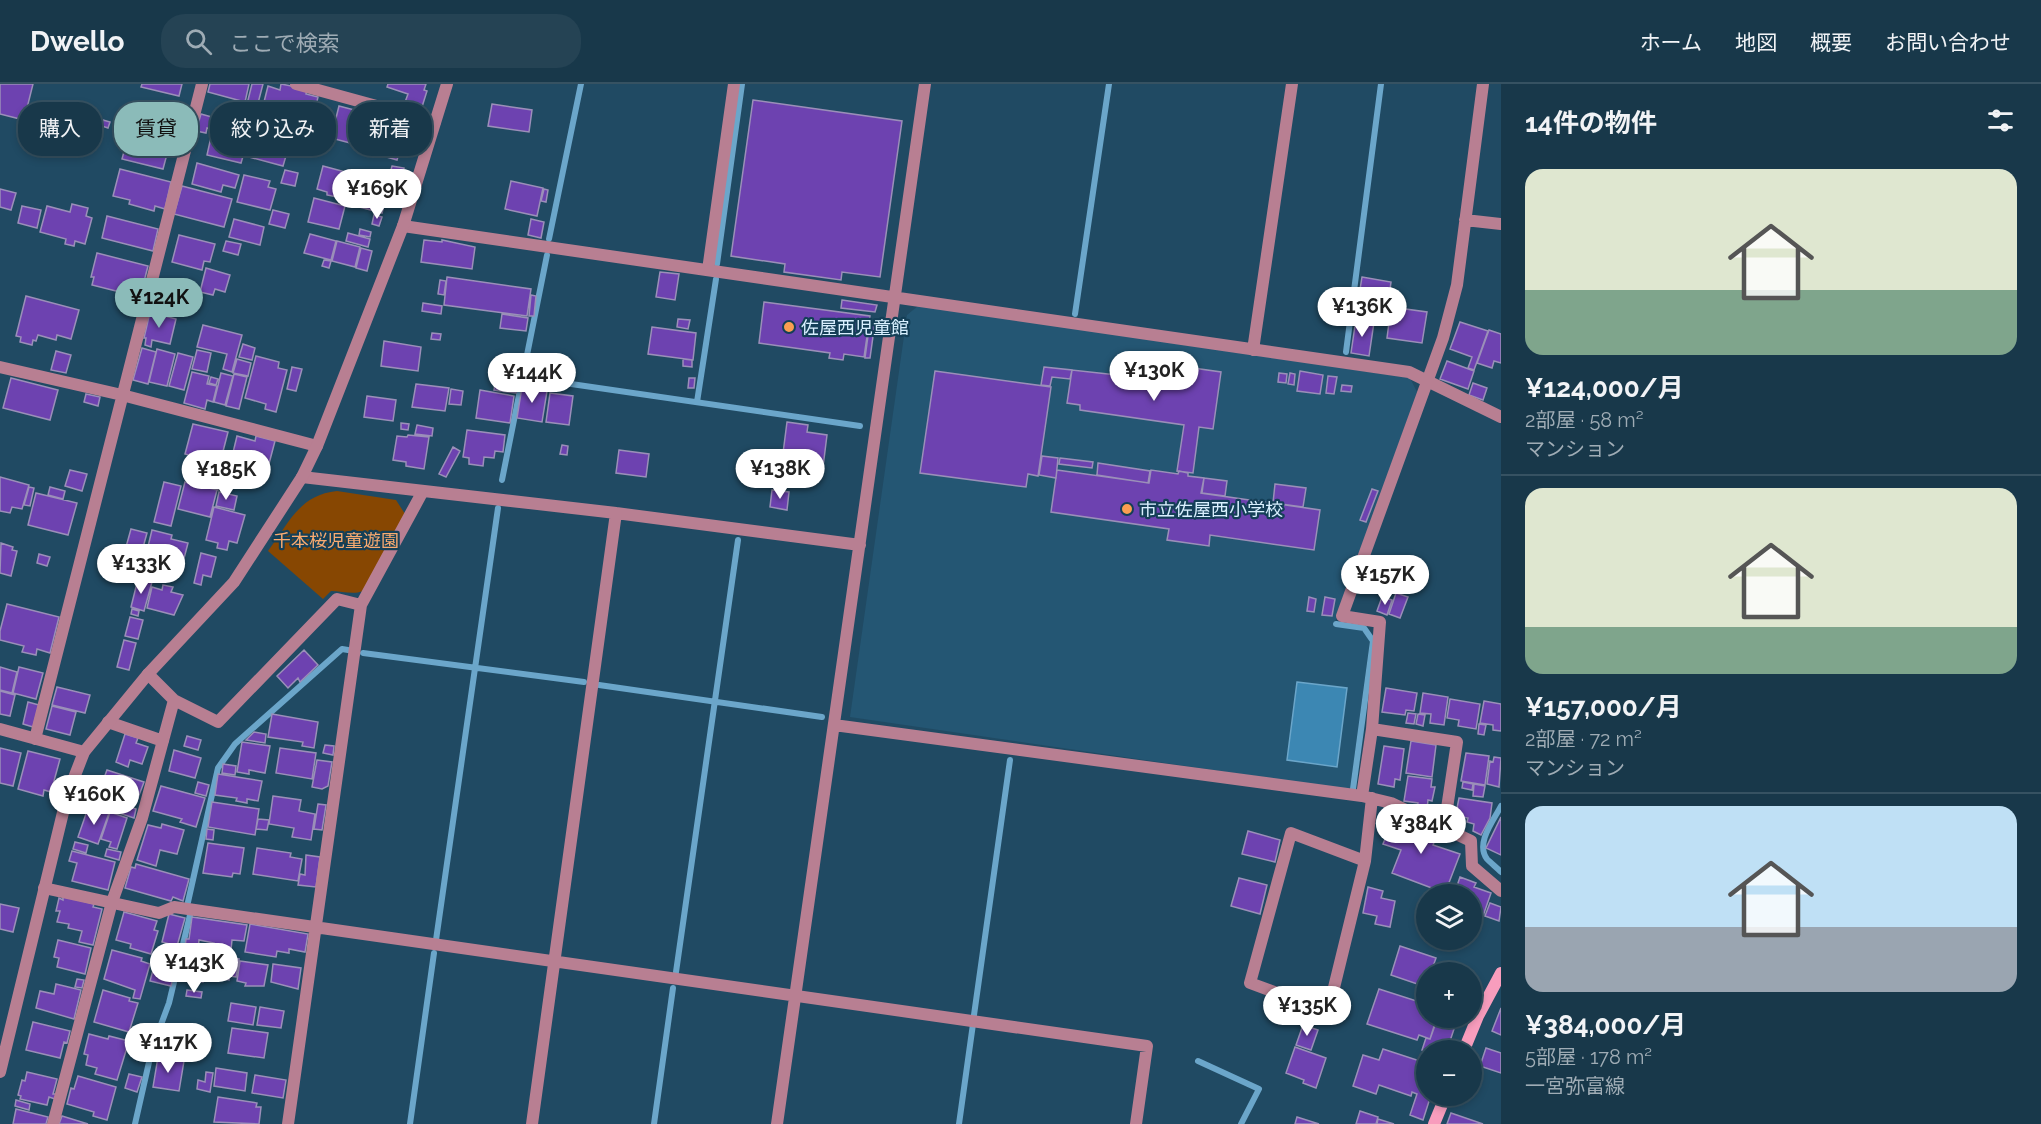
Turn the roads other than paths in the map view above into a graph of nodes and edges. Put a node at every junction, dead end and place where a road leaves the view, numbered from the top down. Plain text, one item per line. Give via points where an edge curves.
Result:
1 (202, 84) edge
2 (296, 84) edge
3 (447, 84) edge
4 (734, 84) edge
5 (925, 84) edge
6 (1292, 84) edge
7 (1484, 84) edge
8 (435, 122) junction
9 (1465, 220) junction
10 (1501, 224) edge
11 (403, 226) junction
12 (708, 270) junction
13 (895, 298) junction
14 (1253, 350) junction
15 (0, 367) edge
16 (1427, 381) junction
17 (122, 395) junction
18 (1501, 417) edge
19 (317, 446) junction
20 (302, 477) junction
21 (423, 491) junction
22 (616, 513) junction
23 (860, 545) junction
24 (361, 604) junction
25 (148, 674) junction
26 (174, 700) junction
27 (108, 722) junction
28 (834, 725) junction
29 (0, 729) edge
30 (1371, 729) junction
31 (35, 739) junction
32 (163, 741) junction
33 (84, 752) junction
34 (1367, 797) junction
35 (1444, 828) junction
36 (1365, 861) junction
37 (44, 888) junction
38 (1501, 891) edge
39 (112, 902) junction
40 (315, 927) junction
41 (555, 961) junction
42 (1501, 973) edge
43 (795, 996) junction
44 (1468, 1040) edge
45 (0, 1072) edge
46 (1441, 1106) edge
47 (53, 1124) edge
48 (288, 1124) edge
49 (532, 1124) edge
50 (777, 1124) edge
51 (1136, 1124) edge
52 (1434, 1124) edge

1 - 17 street
2 - 8 street
3 - 8 street
4 - 12 street
5 - 13 street
6 - 14 street
7 - 9 street
8 - 11 street
9 - 10 street
9 - 16 street via 1457,285
11 - 12 street
11 - 19 street
12 - 13 street
13 - 14 street
13 - 23 street
14 - 16 street via 1409,372
15 - 17 street
16 - 18 street
16 - 30 street via 1342,616 1380,622
17 - 19 street
17 - 31 street
19 - 20 street
20 - 21 street
20 - 25 street via 234,582
21 - 22 street
21 - 24 street
22 - 23 street
22 - 41 street
23 - 28 street
24 - 26 street via 337,599 218,722
24 - 40 street
25 - 26 street
25 - 27 street
26 - 32 street
27 - 32 street
27 - 33 street
28 - 34 street
28 - 43 street
29 - 31 street
30 - 34 street
30 - 35 street via 1457,742
31 - 33 street
32 - 39 street via 142,818
33 - 37 street via 67,796
34 - 35 street
34 - 36 street
35 - 38 street via 1471,842 1473,866
36 - 36 street via 1328,1012 1250,983 1291,833
37 - 39 street
37 - 45 street
39 - 40 street via 159,913 174,907
39 - 47 street
40 - 41 street
40 - 48 street
41 - 43 street
41 - 49 street
42 - 44 main road
43 - 50 street
43 - 51 street via 1147,1046
46 - 52 main road

